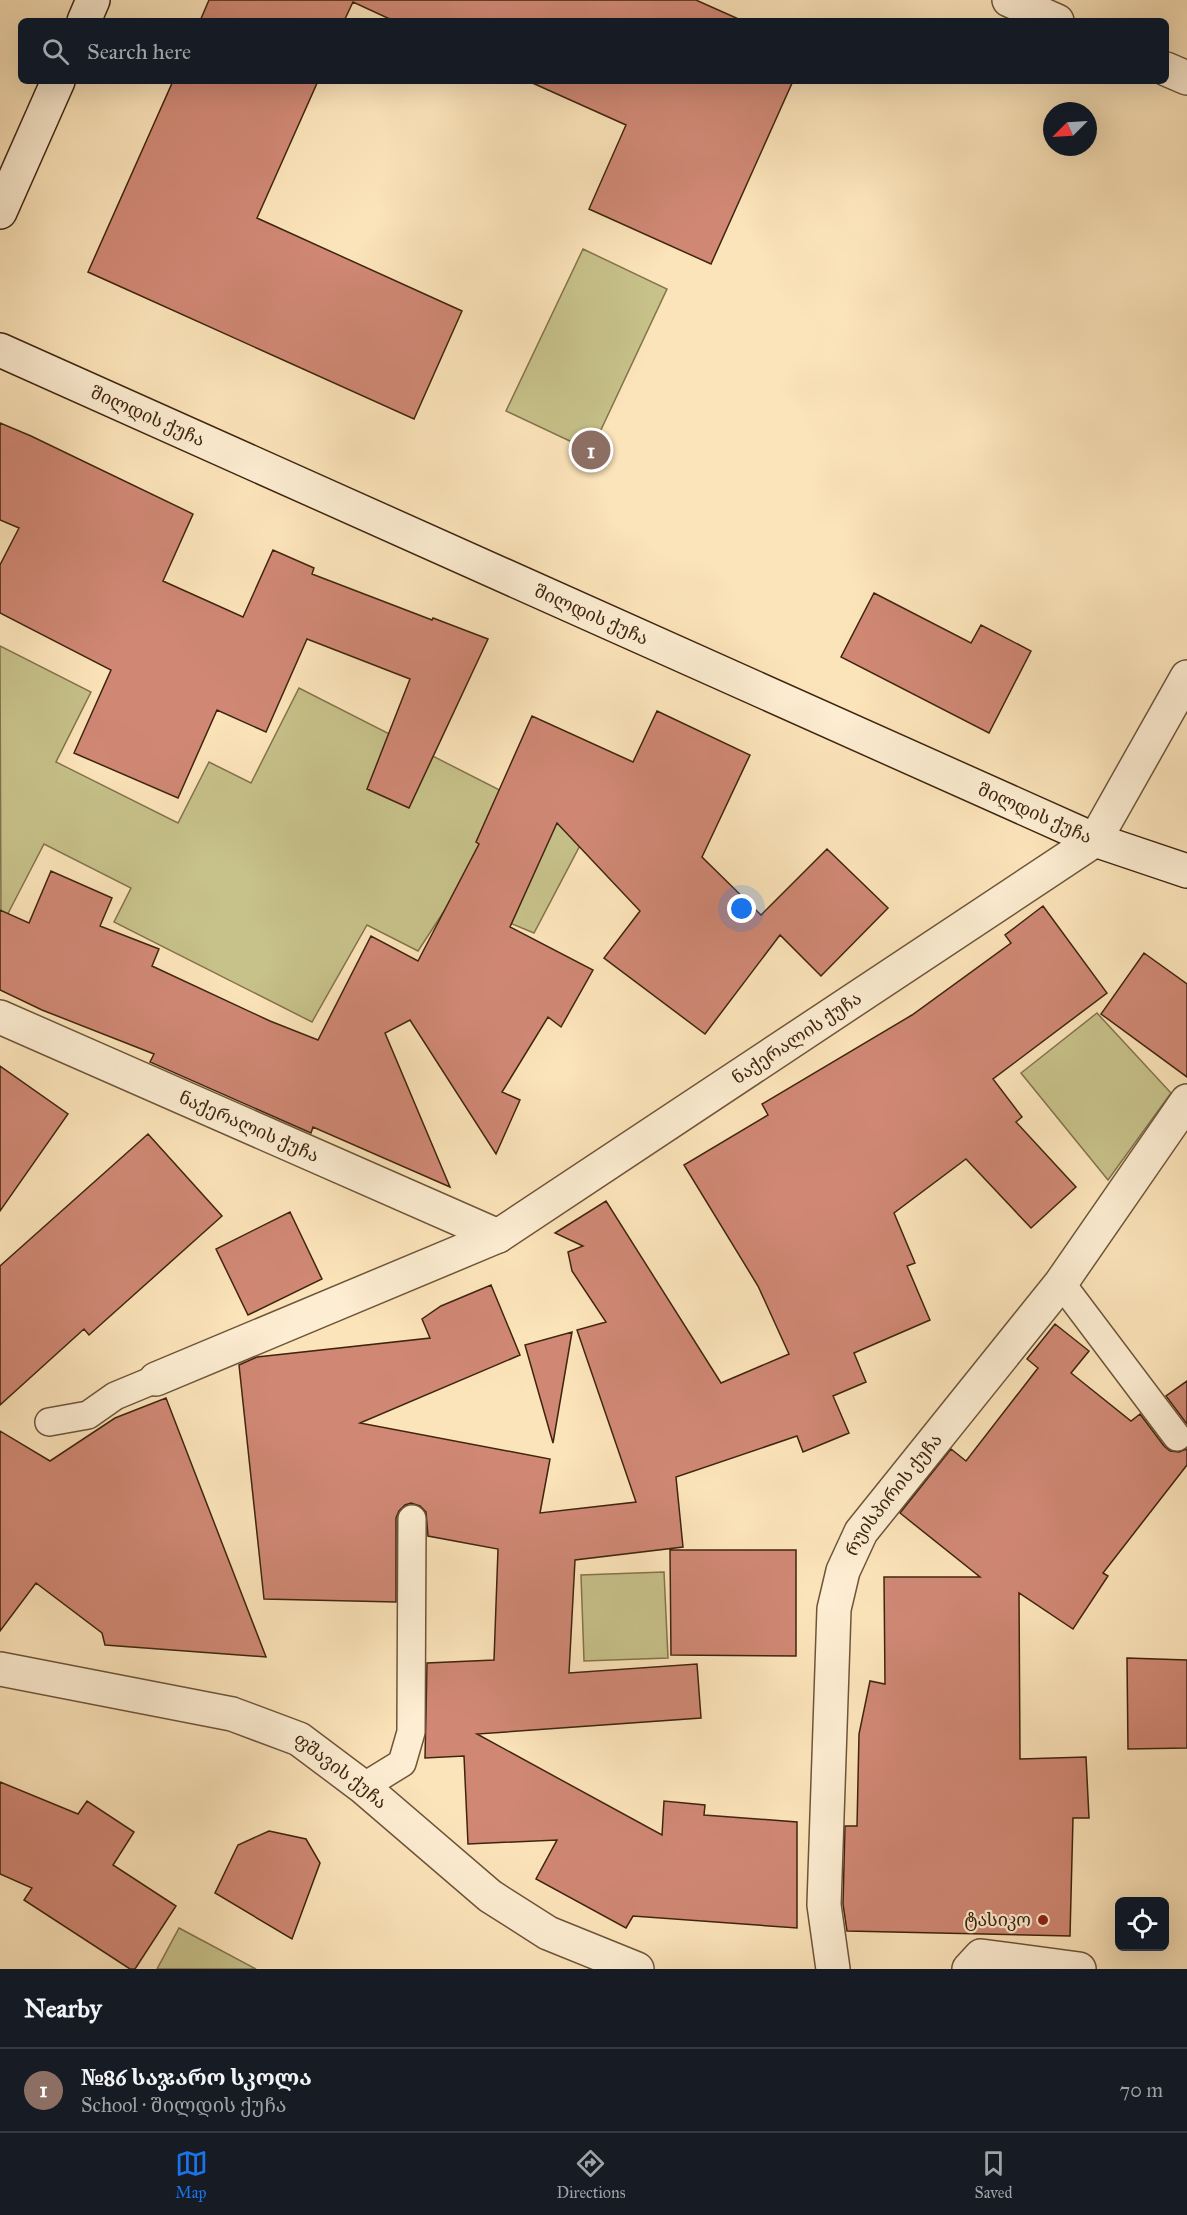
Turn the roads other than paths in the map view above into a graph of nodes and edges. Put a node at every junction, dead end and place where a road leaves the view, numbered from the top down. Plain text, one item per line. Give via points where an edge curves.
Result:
1 (93, 0) edge
2 (1009, 0) edge
3 (85, 18) edge
4 (1050, 18) edge
5 (1169, 70) edge
6 (1187, 78) edge
7 (57, 84) edge
8 (0, 212) edge
9 (0, 350) edge
10 (1187, 677) edge
11 (1095, 840) junction
12 (1187, 871) edge
13 (0, 1017) edge
14 (1187, 1101) edge
15 (498, 1236) junction
16 (1060, 1283) junction
17 (156, 1378) joint
18 (49, 1422) dead end
19 (1177, 1437) dead end
20 (412, 1520) dead end
21 (0, 1669) edge
22 (363, 1787) junction
23 (637, 1969) edge
24 (833, 1969) edge
25 (969, 1969) edge
26 (1079, 1969) edge

1 - 3 street
2 - 4 street
5 - 6 street
7 - 8 street
9 - 11 street, შილდის ქუჩა
10 - 11 street
11 - 12 street, შილდის ქუჩა
11 - 15 street, ნაქერალის ქუჩა
13 - 15 street, ნაქერალის ქუჩა
14 - 16 street, რუისპირის ქუჩა
15 - 17 street, ნაქერალის ქუჩა
16 - 19 lane
16 - 24 street, რუისპირის ქუჩა via 861,1532 843,1571 834,1609 824,1905
17 - 18 lane via 116,1396 88,1415
20 - 22 lane via 411,1732 402,1763
21 - 22 street, ფშავის ქუჩა via 232,1714 299,1739
22 - 23 street, ფშავის ქუჩა via 490,1896 548,1933
25 - 26 street via 981,1956

